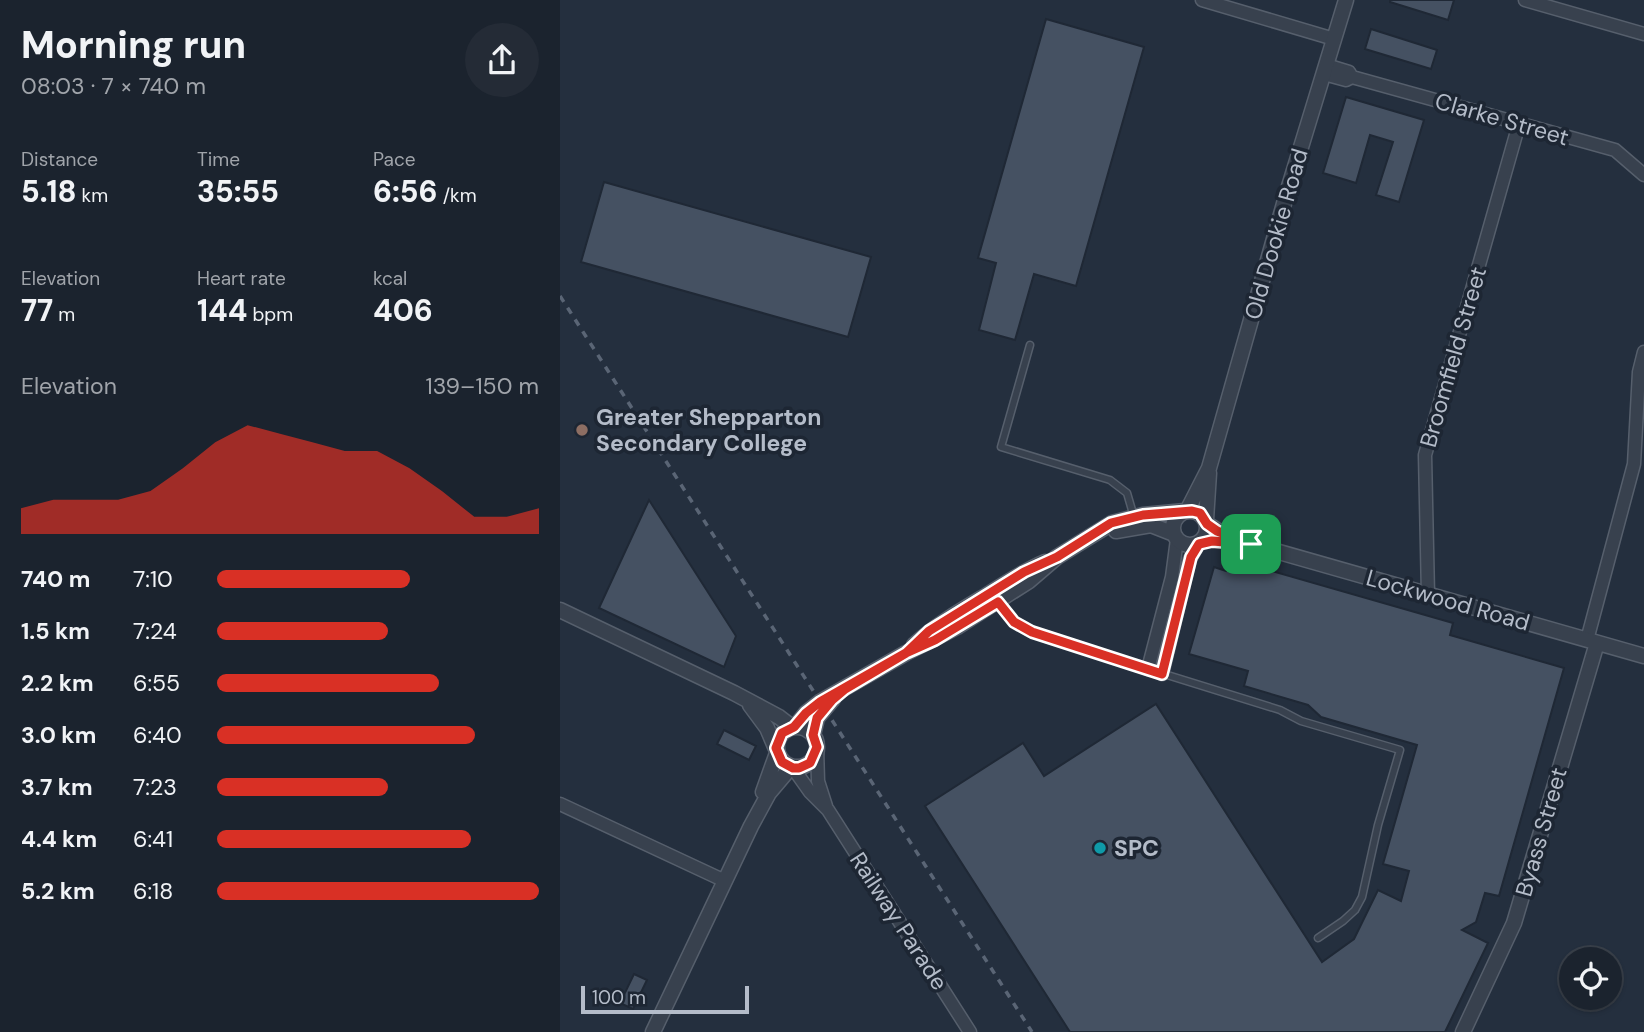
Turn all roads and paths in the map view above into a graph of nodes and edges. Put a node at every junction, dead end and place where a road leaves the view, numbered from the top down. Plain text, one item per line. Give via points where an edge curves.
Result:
1 (1202, 0) edge
2 (1346, 0) edge
3 (1528, 0) edge
4 (1644, 34) edge
5 (1335, 39) junction
6 (1325, 69) junction
7 (1520, 124) junction
8 (1644, 175) edge
9 (1030, 345) dead end
10 (1644, 352) edge
11 (1641, 372) edge
12 (1209, 468) junction
13 (1186, 511) junction
14 (1134, 517) junction
15 (1206, 522) junction
16 (1094, 535) junction
17 (1175, 537) junction
18 (1200, 543) junction
19 (1251, 544) junction
20 (1428, 595) junction
21 (994, 598) junction
22 (560, 610) edge
23 (1592, 642) junction
24 (1644, 656) edge
25 (1148, 669) junction
26 (1162, 674) junction
27 (845, 689) junction
28 (734, 693) junction
29 (793, 727) junction
30 (815, 741) junction
31 (776, 751) junction
32 (792, 767) junction
33 (560, 804) edge
34 (828, 810) junction
35 (751, 827) junction
36 (724, 881) junction
37 (1318, 938) dead end
38 (1471, 1016) junction
39 (965, 1030) edge
40 (653, 1032) edge
41 (1463, 1032) edge
42 (1473, 1032) edge

1 - 5 street
2 - 5 street, Old Dookie Road
3 - 4 street
5 - 6 street, Old Dookie Road
6 - 7 street, Clarke Street via 1346,80 1352,77
6 - 12 street, Old Dookie Road
7 - 8 street, Clarke Street via 1615,150
7 - 20 street, Broomfield Street via 1425,455
9 - 14 lane via 1001,447 1110,480 1127,493
10 - 11 street
11 - 23 street via 1634,464
12 - 13 street, Old Dookie Road
12 - 15 street, Old Dookie Road
13 - 14 street
13 - 15 street via 1196,511
13 - 17 street via 1176,518
14 - 16 street via 1111,523
15 - 18 street via 1208,531
15 - 19 street, Lockwood Road
16 - 17 street via 1147,525
16 - 21 street via 1024,572
17 - 18 street via 1187,545
17 - 25 street via 1172,577
18 - 19 street, Lockwood Road
18 - 26 street via 1191,557
19 - 20 street, Lockwood Road
20 - 23 street, Lockwood Road
21 - 25 lane via 1014,622 1032,632
21 - 27 street via 957,621 929,631 906,653
22 - 28 street
23 - 24 street, Lockwood Road
23 - 38 street, Byass Street via 1514,923
25 - 26 lane
26 - 37 lane via 1399,750 1363,897 1343,921
27 - 29 street via 806,713
27 - 30 street via 817,718
28 - 29 street
28 - 31 street via 758,715
29 - 30 street via 805,729
29 - 31 street via 778,737
30 - 32 street via 810,763
30 - 34 street, Railway Parade via 818,781
31 - 32 street via 782,762
31 - 35 street
32 - 34 street, Railway Parade
32 - 35 street via 775,784
33 - 36 street
34 - 39 street, Railway Parade
35 - 36 street
36 - 40 street
38 - 41 street, Byass Street
38 - 42 street

